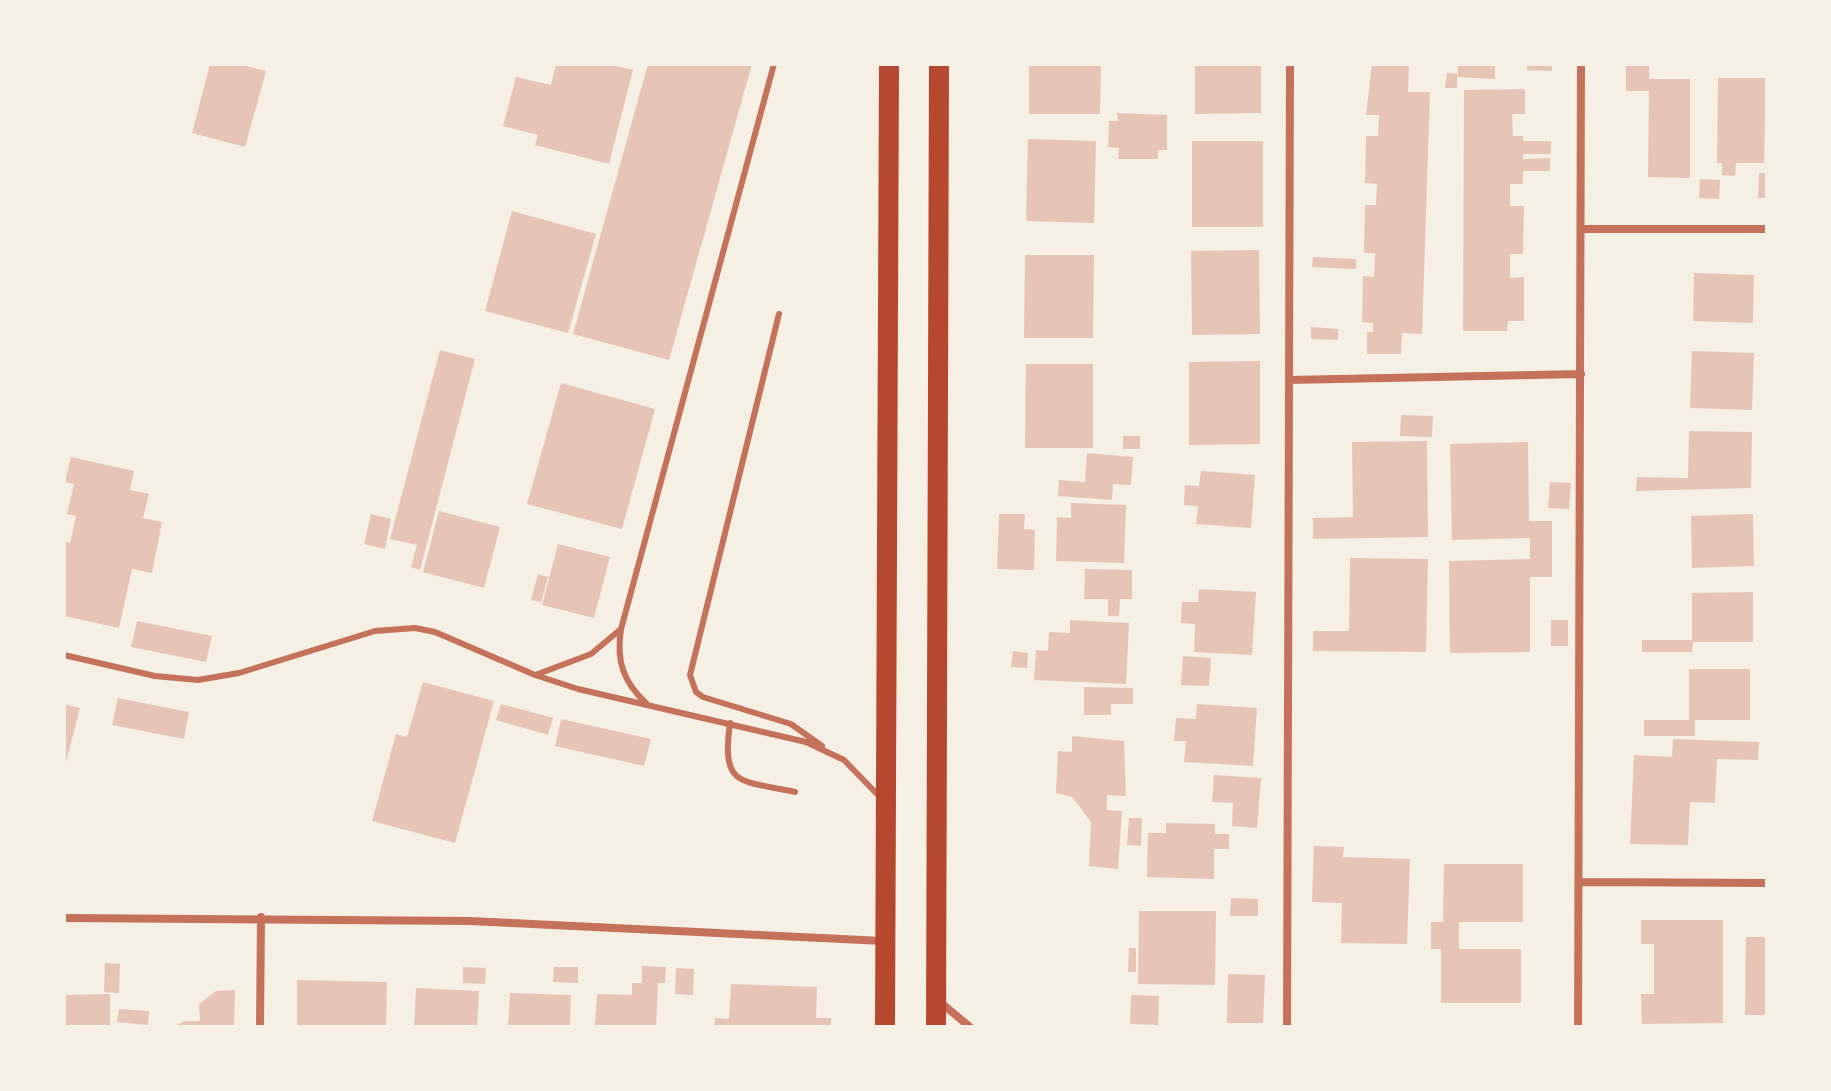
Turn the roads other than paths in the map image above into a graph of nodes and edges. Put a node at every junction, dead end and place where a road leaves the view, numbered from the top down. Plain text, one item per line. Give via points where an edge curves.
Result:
1 (774, 64) edge
2 (889, 64) edge
3 (939, 64) edge
4 (1290, 64) edge
5 (1581, 64) edge
6 (1582, 229) junction
7 (1767, 229) edge
8 (779, 314) dead end
9 (1581, 374) junction
10 (1289, 380) junction
11 (621, 629) junction
12 (64, 655) edge
13 (535, 675) junction
14 (647, 704) junction
15 (730, 723) junction
16 (825, 750) junction
17 (795, 792) dead end
18 (886, 806) junction
19 (1579, 882) junction
20 (1767, 883) edge
21 (261, 917) junction
22 (64, 918) edge
23 (886, 941) junction
24 (936, 998) junction
25 (260, 1027) edge
26 (885, 1027) edge
27 (936, 1027) edge
28 (970, 1027) edge
29 (1287, 1027) edge
30 (1578, 1027) edge

1 - 11 lane
2 - 18 main road
3 - 24 main road
4 - 10 street
5 - 6 street
6 - 7 street
6 - 9 street
8 - 16 lane via 690,675 703,697 791,724
9 - 10 street
9 - 19 street
10 - 29 street
11 - 13 lane via 591,654
11 - 14 lane via 621,671
12 - 13 lane via 198,680 239,673 375,631 415,628 454,638
13 - 14 lane
14 - 15 lane
15 - 16 lane
15 - 17 lane via 726,761 733,774
16 - 18 lane via 860,773
18 - 23 main road
19 - 20 street
19 - 30 street
21 - 22 street
21 - 23 street
21 - 25 street
23 - 26 main road
24 - 27 main road
24 - 28 street

